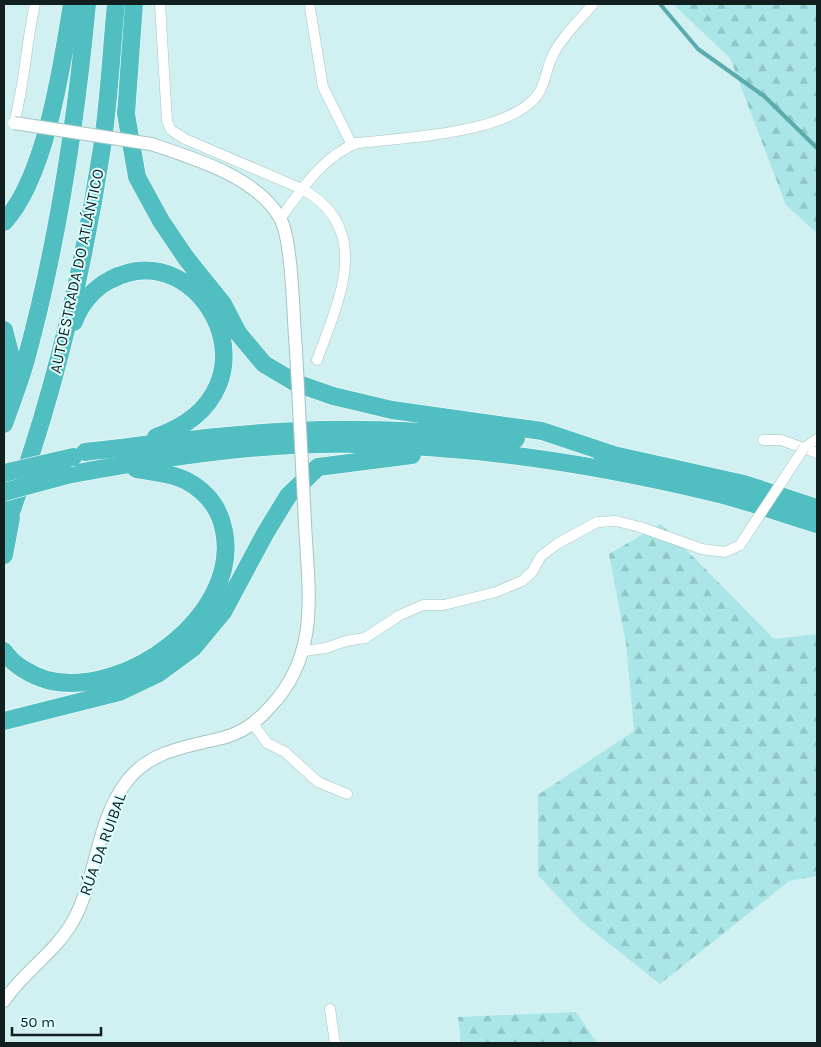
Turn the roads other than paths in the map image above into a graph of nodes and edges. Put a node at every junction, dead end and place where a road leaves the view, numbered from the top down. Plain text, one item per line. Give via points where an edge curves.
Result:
1 (35, 4) edge
2 (72, 4) edge
3 (88, 4) edge
4 (116, 4) edge
5 (134, 4) edge
6 (160, 4) edge
7 (593, 4) edge
8 (310, 8) dead end
9 (9, 121) edge
10 (352, 145) junction
11 (302, 190) junction
12 (280, 219) junction
13 (4, 222) edge
14 (4, 330) edge
15 (317, 360) dead end
16 (52, 386) junction
17 (4, 393) edge
18 (4, 424) edge
19 (817, 439) edge
20 (763, 440) dead end
21 (804, 448) junction
22 (454, 449) junction
23 (817, 453) edge
24 (79, 454) junction
25 (611, 454) junction
26 (113, 466) junction
27 (4, 473) edge
28 (4, 492) edge
29 (817, 508) edge
30 (12, 510) junction
31 (817, 524) edge
32 (4, 531) edge
33 (4, 555) edge
34 (4, 651) edge
35 (304, 651) junction
36 (4, 721) edge
37 (254, 725) junction
38 (347, 794) dead end
39 (4, 1001) edge
40 (330, 1009) dead end
41 (335, 1043) edge

1 - 9 street via 22,92
2 - 13 highway via 56,92 34,172 16,209
3 - 18 highway, AUTOESTRADA DO ATLÁNTICO via 74,119 52,253 27,357
4 - 16 highway, AUTOESTRADA DO ATLÁNTICO via 101,153 78,279
5 - 25 highway via 126,114 138,177 161,221 223,304 238,333 264,364 296,383 332,396 392,410 542,431
6 - 11 street via 166,112 171,130 191,142
7 - 10 street via 555,50 540,91 533,100 504,119 432,135
8 - 10 street via 323,87
9 - 12 street, bridge via 151,144 206,164 258,192
10 - 11 street via 324,164
11 - 12 street
11 - 15 street via 316,197 332,215 347,259 337,305
12 - 35 street, RÚA DA RUIBAL, bridge via 287,245 296,350 309,610
14 - 17 highway via 10,353
16 - 24 highway via 76,314 103,284 121,274 143,270 166,273 188,285 206,303 219,323 225,345 224,368 214,393 198,414 177,429 153,438
16 - 30 highway, AUTOESTRADA DO ATLÁNTICO
19 - 21 street
20 - 21 street via 781,440
21 - 23 street
21 - 35 street, bridge via 740,545 725,552 702,549 616,521 597,522 557,544 542,556 522,582 444,605 423,605 400,615 365,638
22 - 26 highway via 359,444 295,446 234,450
22 - 31 highway via 608,470 717,493
22 - 36 highway via 318,467 288,496 223,612 194,648 159,673 119,692
24 - 25 highway via 226,436 360,430 532,440
24 - 27 highway, bridge
25 - 29 highway via 744,484
26 - 28 highway, bridge
26 - 34 highway via 186,480 202,490 213,503 222,520 226,540 225,561 208,602 192,624 146,663 86,684 62,684 40,678 20,667
30 - 32 highway, AUTOESTRADA DO ATLÁNTICO
30 - 33 highway
35 - 37 street, RÚA DA RUIBAL via 278,699
37 - 38 street via 267,743 285,752 318,782
37 - 39 street, RÚA DA RUIBAL via 223,738 162,753 142,765 128,780 117,796 73,922
40 - 41 street

